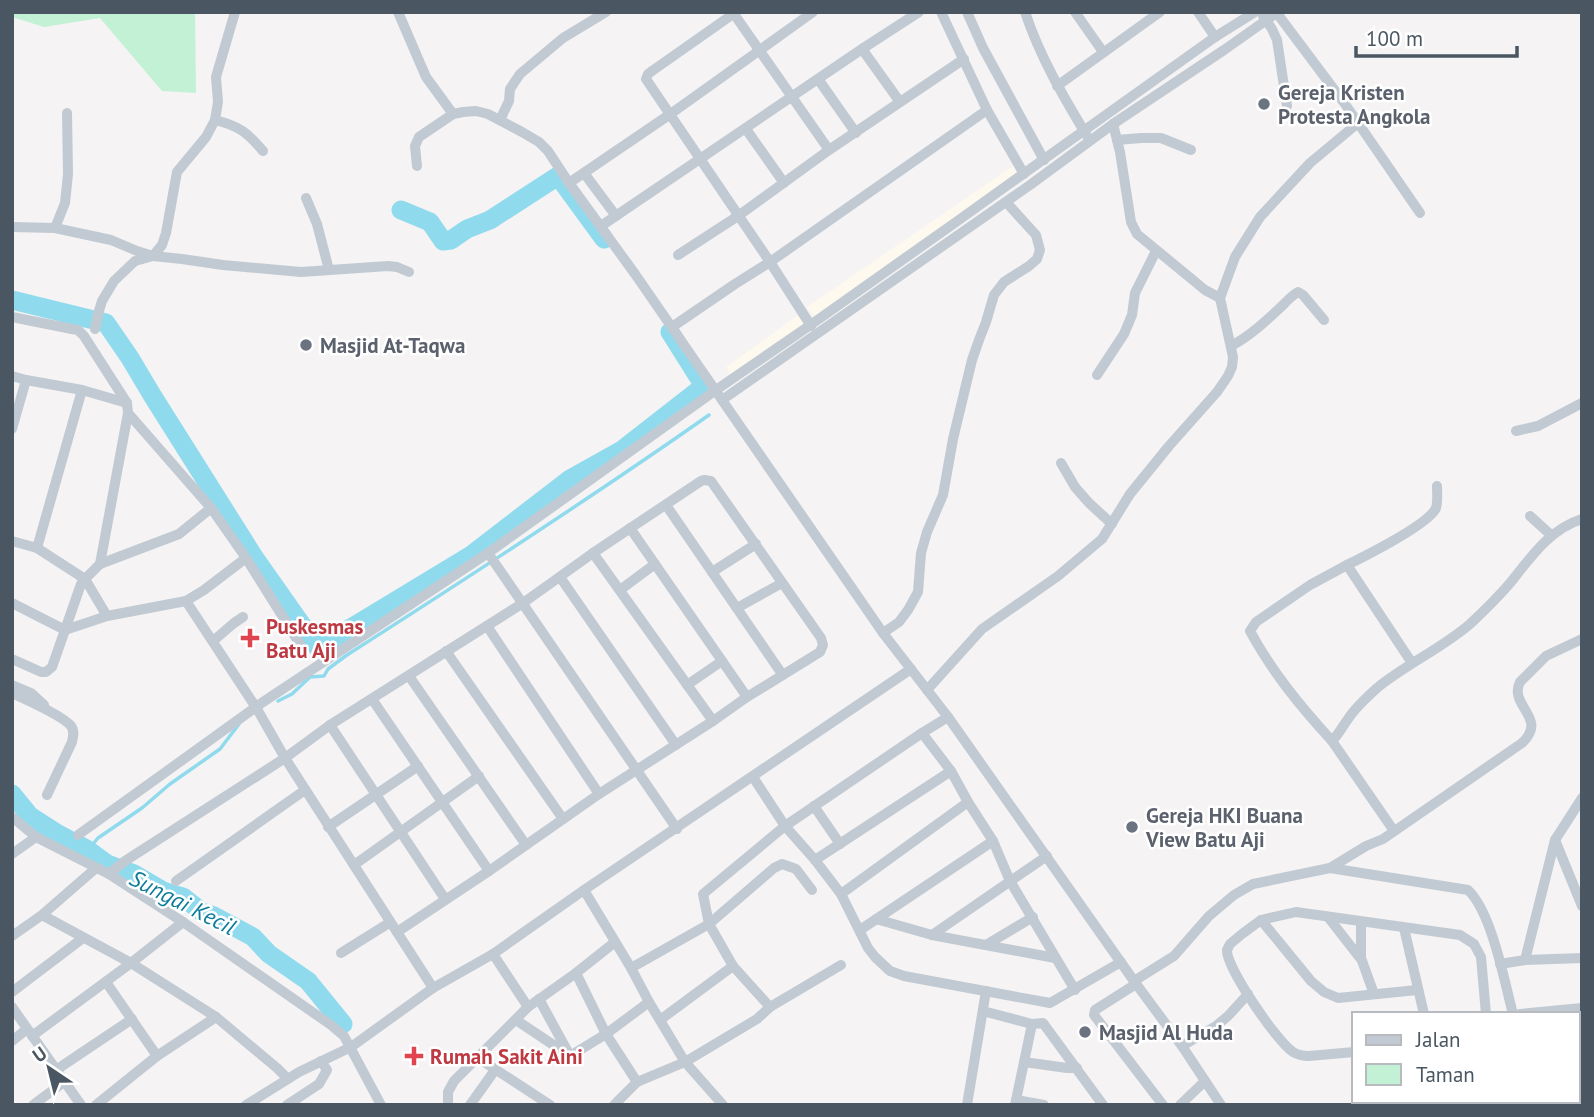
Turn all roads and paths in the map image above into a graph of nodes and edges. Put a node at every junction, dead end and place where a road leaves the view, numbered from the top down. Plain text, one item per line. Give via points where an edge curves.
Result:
1 (235, 12) edge
2 (398, 12) edge
3 (606, 12) edge
4 (813, 12) edge
5 (919, 12) edge
6 (941, 12) edge
7 (967, 12) edge
8 (1024, 12) edge
9 (1075, 12) edge
10 (1137, 12) edge
11 (1160, 12) edge
12 (1198, 12) edge
13 (1277, 12) edge
14 (735, 13) edge
15 (1261, 15) edge
16 (589, 17) edge
17 (1144, 22) junction
18 (1215, 37) junction
19 (760, 49) junction
20 (862, 49) junction
21 (1103, 52) junction
22 (964, 59) junction
23 (818, 79) junction
24 (1057, 86) junction
25 (792, 97) junction
26 (900, 102) junction
27 (1287, 106) dead end
28 (987, 110) junction
29 (67, 113) dead end
30 (453, 114) junction
31 (670, 115) junction
32 (215, 120) junction
33 (500, 120) junction
34 (1358, 123) junction
35 (1113, 124) junction
36 (746, 129) junction
37 (1084, 131) junction
38 (856, 133) junction
39 (1117, 140) junction
40 (1091, 141) junction
41 (829, 150) junction
42 (1191, 150) dead end
43 (263, 151) dead end
44 (701, 159) junction
45 (1044, 160) junction
46 (417, 166) dead end
47 (584, 173) junction
48 (1024, 174) junction
49 (569, 183) junction
50 (784, 183) junction
51 (306, 198) dead end
52 (1006, 202) junction
53 (1420, 213) dead end
54 (615, 216) junction
55 (738, 216) junction
56 (601, 226) junction
57 (12, 227) edge
58 (55, 228) junction
59 (1156, 251) junction
60 (678, 255) dead end
61 (153, 256) junction
62 (770, 262) junction
63 (328, 270) junction
64 (409, 272) dead end
65 (1220, 298) junction
66 (12, 317) edge
67 (1324, 320) dead end
68 (810, 326) junction
69 (672, 327) junction
70 (96, 328) dead end
71 (1231, 346) junction
72 (1097, 375) dead end
73 (12, 376) edge
74 (26, 380) junction
75 (82, 390) junction
76 (716, 390) junction
77 (722, 400) junction
78 (1582, 403) edge
79 (127, 408) junction
80 (12, 429) edge
81 (1516, 431) dead end
82 (1061, 463) dead end
83 (1437, 486) dead end
84 (666, 505) junction
85 (211, 508) junction
86 (1530, 516) dead end
87 (1582, 519) edge
88 (1112, 524) junction
89 (630, 528) junction
90 (1551, 535) junction
91 (12, 541) edge
92 (755, 544) junction
93 (37, 548) junction
94 (593, 552) junction
95 (246, 558) junction
96 (492, 558) junction
97 (100, 564) junction
98 (655, 564) junction
99 (1347, 565) junction
100 (712, 572) junction
101 (559, 577) junction
102 (85, 579) junction
103 (782, 583) junction
104 (620, 590) junction
105 (186, 601) junction
106 (12, 603) edge
107 (523, 603) junction
108 (737, 608) junction
109 (107, 617) junction
110 (243, 617) dead end
111 (487, 626) junction
112 (65, 630) junction
113 (883, 633) junction
114 (1582, 639) edge
115 (213, 641) junction
116 (303, 649) dead end
117 (446, 651) junction
118 (12, 659) edge
119 (722, 661) junction
120 (1412, 663) junction
121 (911, 670) junction
122 (782, 674) junction
123 (409, 676) junction
124 (12, 685) edge
125 (687, 685) junction
126 (926, 690) junction
127 (12, 693) edge
128 (747, 697) junction
129 (372, 699) junction
130 (256, 707) junction
131 (53, 714) junction
132 (948, 717) junction
133 (713, 721) junction
134 (330, 725) junction
135 (922, 733) junction
136 (1332, 741) junction
137 (676, 745) junction
138 (285, 758) junction
139 (418, 766) junction
140 (637, 768) junction
141 (951, 771) junction
142 (478, 776) junction
143 (753, 777) junction
144 (305, 790) junction
145 (599, 794) junction
146 (47, 795) dead end
147 (375, 795) junction
148 (1582, 798) edge
149 (442, 801) junction
150 (968, 802) junction
151 (814, 806) junction
152 (12, 817) edge
153 (563, 819) junction
154 (785, 826) junction
155 (328, 827) junction
156 (677, 829) junction
157 (1394, 831) junction
158 (400, 832) junction
159 (78, 835) dead end
160 (36, 837) junction
161 (1555, 840) junction
162 (993, 841) junction
163 (840, 844) junction
164 (526, 845) junction
165 (12, 854) edge
166 (1047, 856) junction
167 (815, 860) junction
168 (354, 865) junction
169 (96, 868) junction
170 (1330, 868) junction
171 (489, 870) junction
172 (112, 872) junction
173 (1013, 879) junction
174 (176, 881) dead end
175 (584, 890) junction
176 (812, 890) dead end
177 (841, 894) junction
178 (445, 899) junction
179 (1582, 906) edge
180 (42, 915) junction
181 (1328, 917) junction
182 (1033, 918) junction
183 (876, 919) junction
184 (1261, 919) junction
185 (183, 922) junction
186 (1361, 922) junction
187 (389, 923) junction
188 (709, 924) junction
189 (1404, 928) junction
190 (860, 930) junction
191 (397, 932) junction
192 (932, 935) junction
193 (12, 936) edge
194 (83, 937) junction
195 (615, 942) junction
196 (986, 945) junction
197 (341, 953) dead end
198 (493, 954) junction
199 (1055, 958) junction
200 (1361, 958) junction
201 (1582, 958) edge
202 (1525, 960) junction
203 (1121, 962) junction
204 (131, 963) junction
205 (1500, 964) junction
206 (841, 965) dead end
207 (733, 966) junction
208 (631, 968) junction
209 (576, 973) junction
210 (106, 982) junction
211 (1135, 983) junction
212 (433, 988) junction
213 (1075, 990) junction
214 (1417, 990) junction
215 (986, 991) junction
216 (12, 992) edge
217 (1248, 994) junction
218 (1374, 994) junction
219 (539, 999) junction
220 (649, 1002) junction
221 (12, 1007) edge
222 (528, 1007) junction
223 (770, 1007) junction
224 (1582, 1009) edge
225 (983, 1011) junction
226 (1423, 1012) edge
227 (1486, 1012) edge
228 (1512, 1012) edge
229 (1545, 1012) edge
230 (216, 1017) junction
231 (132, 1019) junction
232 (516, 1020) junction
233 (660, 1020) junction
234 (1032, 1024) junction
235 (30, 1033) junction
236 (606, 1034) junction
237 (12, 1041) edge
238 (1182, 1046) junction
239 (351, 1047) junction
240 (1352, 1052) edge
241 (157, 1056) junction
242 (570, 1056) junction
243 (478, 1058) junction
244 (321, 1061) junction
245 (685, 1062) junction
246 (1024, 1062) junction
247 (1077, 1068) junction
248 (56, 1070) junction
249 (495, 1070) junction
250 (288, 1079) junction
251 (1205, 1081) junction
252 (65, 1082) junction
253 (637, 1082) junction
254 (372, 1088) junction
255 (1015, 1102) edge
256 (1099, 1103) edge
257 (33, 1105) edge
258 (81, 1105) edge
259 (96, 1105) edge
260 (246, 1105) edge
261 (287, 1105) edge
262 (370, 1105) edge
263 (381, 1105) edge
264 (448, 1105) edge
265 (470, 1105) edge
266 (550, 1105) edge
267 (614, 1105) edge
268 (723, 1105) edge
269 (967, 1105) edge
270 (1044, 1105) edge
271 (1163, 1105) edge
272 (1180, 1105) edge
273 (1221, 1105) edge

1 - 32 street via 216,77
2 - 30 street via 426,77
3 - 16 street
4 - 19 street
5 - 20 street
6 - 22 street
7 - 45 street
8 - 24 street
9 - 21 street
10 - 17 street
11 - 17 street
12 - 18 street
13 - 15 street
13 - 34 street
14 - 19 street
14 - 31 street via 648,74 648,83
15 - 18 street
15 - 27 street via 1277,40
15 - 35 street
16 - 33 street via 520,75
17 - 21 street
18 - 37 street
19 - 25 street
19 - 31 street
20 - 23 street
20 - 26 street
21 - 24 street
22 - 26 street
22 - 28 street
23 - 25 street
23 - 38 street
24 - 37 street
25 - 36 street
25 - 41 street
26 - 38 street
28 - 48 street
28 - 62 street
29 - 58 street via 68,174 65,202
30 - 33 street via 476,111
30 - 46 street via 416,142
31 - 44 street
31 - 47 street
32 - 43 street via 234,125
32 - 61 street via 177,172 166,233
33 - 49 street via 548,150
34 - 53 street
34 - 65 street via 1310,163 1260,217 1235,257
35 - 39 street
35 - 40 street
36 - 44 street
36 - 50 street
37 - 40 street
37 - 45 street
38 - 41 street
39 - 42 street via 1161,138
39 - 59 street via 1131,222
40 - 52 street
41 - 50 street
44 - 54 street
44 - 55 street
45 - 48 street
47 - 49 street
47 - 54 street
48 - 68 street
49 - 56 street
50 - 55 street
51 - 63 street
52 - 77 street
52 - 113 street via 1036,235 1040,250 1037,259 1004,282 994,295 972,360 943,495 921,553 918,592 899,622
54 - 56 street
55 - 60 street
55 - 62 street
56 - 69 street
57 - 58 street
58 - 61 street via 111,240
59 - 65 street
59 - 72 street via 1135,293 1124,334
61 - 63 street via 301,272
61 - 70 street via 135,261 114,281 97,314
62 - 68 street
62 - 69 street
63 - 64 street via 387,266
65 - 71 street
66 - 79 street via 78,330
67 - 71 street via 1304,295 1295,293
68 - 76 street
69 - 76 street
71 - 88 street via 1228,376 1130,495
73 - 74 street
74 - 75 street
74 - 80 street
75 - 79 street
75 - 93 street
76 - 77 street
76 - 96 street
77 - 113 street
78 - 81 street via 1538,426
79 - 85 street
79 - 97 street
82 - 88 street via 1075,487
83 - 99 street via 1436,508 1424,521
84 - 89 street
84 - 92 street via 701,481 711,481
84 - 100 street
85 - 95 street
85 - 97 street via 178,534
86 - 90 street
87 - 90 street
88 - 126 street via 1102,539 1058,576 982,629
89 - 94 street
89 - 98 street
90 - 120 street via 1470,623
91 - 93 street
92 - 100 street
92 - 103 street
93 - 102 street
94 - 101 street
94 - 104 street
95 - 105 street
95 - 116 street
96 - 107 street
96 - 130 street via 325,659
97 - 102 street
98 - 104 street
98 - 119 street
99 - 120 street
99 - 136 street via 1310,585 1250,631 1296,701
100 - 108 street
101 - 107 street
101 - 137 street
102 - 109 street
102 - 112 street
103 - 108 street
103 - 122 street via 823,645 820,652
104 - 125 street
105 - 109 street
105 - 115 street
106 - 112 street
107 - 111 street
107 - 140 street
108 - 122 street
109 - 112 street
110 - 115 street
111 - 117 street
111 - 145 street
112 - 118 street via 46,672
113 - 121 street
114 - 157 street via 1546,656 1517,687 1532,722 1529,736
115 - 130 street
117 - 123 street
117 - 153 street
119 - 125 street
119 - 128 street
120 - 136 street via 1376,689
121 - 126 street
121 - 143 street
122 - 128 street
123 - 129 street
123 - 142 street
124 - 131 street via 31,693
125 - 133 street
126 - 132 street
127 - 131 street
128 - 133 street
129 - 134 street
129 - 139 street
130 - 138 street
130 - 159 street
131 - 146 street via 74,733
132 - 135 street
132 - 166 street
133 - 137 street
134 - 138 street
134 - 147 street
135 - 141 street
135 - 151 street
136 - 157 street
137 - 140 street
138 - 144 street
138 - 172 street
139 - 147 street
139 - 149 street
140 - 145 street
140 - 156 street
141 - 150 street
141 - 163 street
142 - 149 street
142 - 164 street
143 - 154 street
143 - 156 street
144 - 155 street
144 - 174 street
145 - 153 street
147 - 155 street
147 - 158 street
148 - 161 street
149 - 158 street
149 - 171 street
150 - 162 street
150 - 177 street
151 - 154 street
151 - 163 street
152 - 160 street
153 - 164 street
154 - 167 street
154 - 188 street via 703,894
155 - 168 street
156 - 175 street
157 - 170 street
158 - 168 street
158 - 178 street
160 - 165 street
160 - 169 street
161 - 179 street
161 - 202 street
162 - 173 street
162 - 183 street
163 - 167 street
164 - 171 street
166 - 173 street
166 - 203 street
167 - 177 street
168 - 187 street
169 - 172 street
169 - 180 street
170 - 205 street via 1468,890 1484,913
170 - 211 street via 1253,884 1234,895 1174,956
171 - 178 street
172 - 185 street
173 - 182 street
173 - 192 street
175 - 195 street
175 - 198 street
176 - 188 street via 796,869 782,864
177 - 190 street
178 - 191 street
180 - 193 street
180 - 194 street
181 - 184 street via 1296,912
181 - 186 street
181 - 200 street
182 - 196 street
182 - 199 street
183 - 190 street
183 - 192 street
184 - 217 street via 1227,950
184 - 218 street via 1324,992 1338,998
185 - 204 street
185 - 239 street via 331,1026
186 - 189 street
186 - 200 street
187 - 191 street
187 - 197 street
188 - 207 street
188 - 208 street
189 - 214 street
189 - 227 street via 1460,935 1474,944 1481,957
190 - 215 street via 868,948 890,971
191 - 212 street
192 - 196 street
194 - 204 street
194 - 216 street
195 - 208 street
195 - 209 street
196 - 199 street
198 - 212 street
198 - 222 street
199 - 213 street
200 - 218 street
201 - 202 street
202 - 205 street
203 - 211 street
203 - 213 street
204 - 210 street
204 - 230 street
205 - 228 street
206 - 223 street
207 - 223 street
207 - 233 street
208 - 220 street
209 - 219 street
209 - 236 street
210 - 231 street
210 - 235 street
211 - 238 street
211 - 271 street via 1094,1015
212 - 239 street
213 - 215 street via 1050,1003
214 - 218 street
214 - 226 street
215 - 225 street
217 - 238 street via 1216,1026
217 - 240 street via 1280,1037 1301,1056
219 - 222 street
219 - 242 street
220 - 233 street
220 - 236 street
221 - 235 street
222 - 232 street
223 - 245 street
224 - 229 street
225 - 234 street
225 - 269 street
230 - 241 street
230 - 250 street
231 - 241 street
231 - 248 street
232 - 242 street
232 - 243 street
233 - 245 street
234 - 246 street
234 - 247 street via 1044,1023
235 - 237 street
235 - 248 street
236 - 242 street
236 - 253 street
238 - 251 street
239 - 244 street
239 - 254 street
241 - 259 street
243 - 249 street
243 - 264 street via 450,1086
244 - 250 street
244 - 261 street via 327,1070 319,1084
245 - 253 street
245 - 268 street
246 - 247 street
246 - 255 street
247 - 256 street
248 - 252 street
249 - 265 street
249 - 266 street
250 - 260 street
251 - 272 street
251 - 273 street
252 - 257 street
252 - 258 street
253 - 267 street
254 - 262 street
254 - 263 street
255 - 270 street

